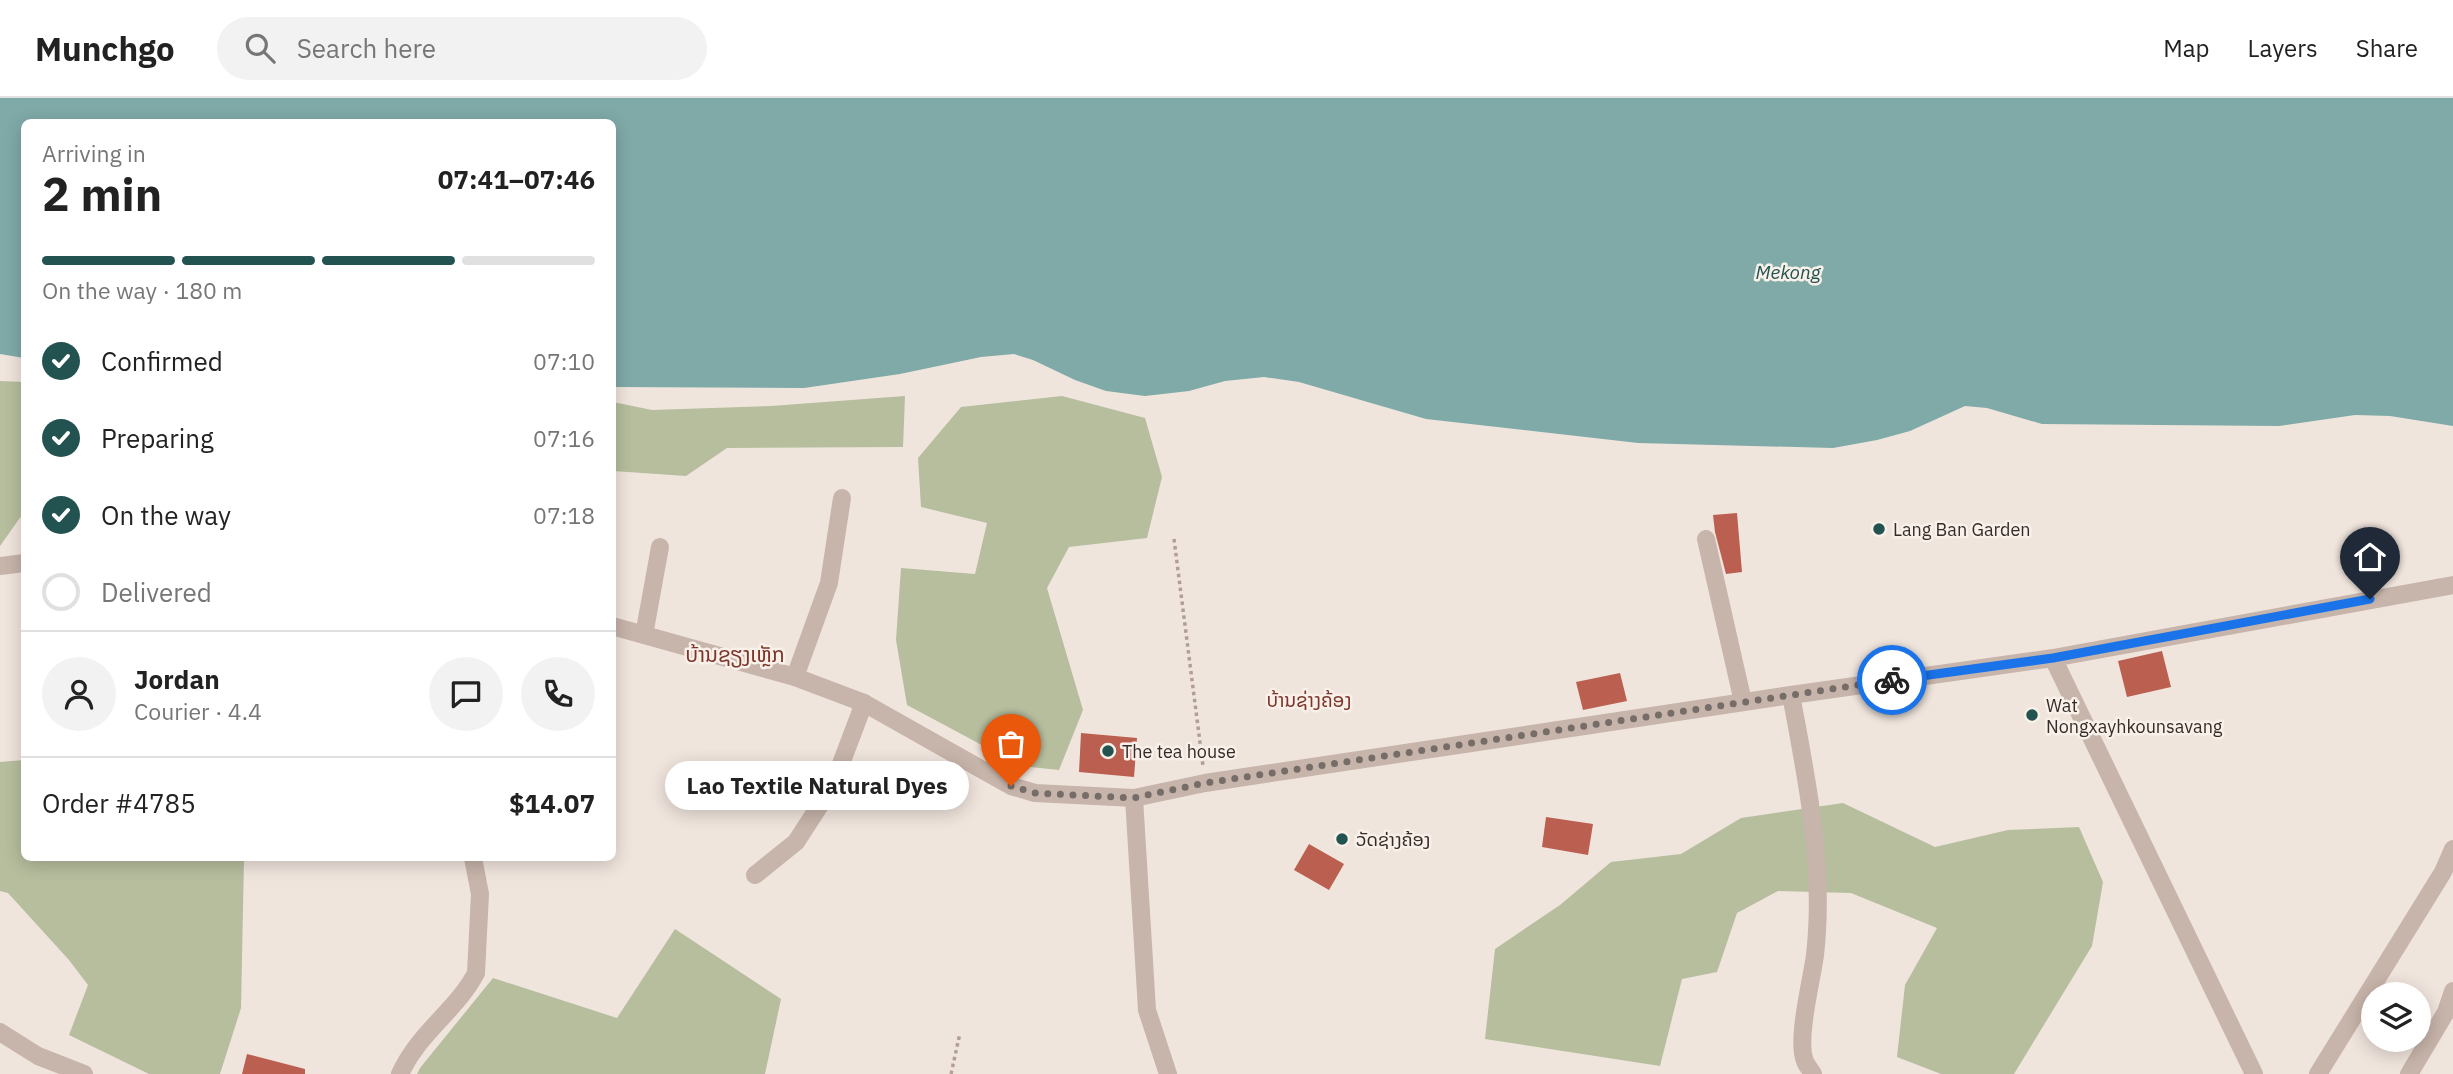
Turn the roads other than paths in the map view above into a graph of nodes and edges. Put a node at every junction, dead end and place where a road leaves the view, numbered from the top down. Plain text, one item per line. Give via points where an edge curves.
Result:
1 (842, 498) dead end
2 (1706, 539) dead end
3 (660, 547) dead end
4 (21, 563) edge
5 (0, 566) edge
6 (2453, 585) edge
7 (616, 627) edge
8 (644, 635) junction
9 (2053, 658) junction
10 (795, 677) junction
11 (1791, 695) junction
12 (1743, 702) junction
13 (864, 703) junction
14 (1133, 798) junction
15 (2453, 849) edge
16 (474, 861) edge
17 (755, 876) dead end
18 (2453, 991) edge
19 (0, 1032) edge
20 (84, 1074) edge
21 (400, 1074) edge
22 (1168, 1074) edge
23 (1813, 1074) edge
24 (2254, 1074) edge
25 (2318, 1074) edge
26 (2409, 1074) edge

1 - 10 street via 829,583
2 - 12 street
3 - 8 street
4 - 5 street
6 - 9 street
7 - 8 street
8 - 10 street
9 - 11 street
9 - 24 street
10 - 13 street
11 - 12 street
11 - 23 street via 1810,793 1818,878 1815,953 1803,1028 1804,1059
12 - 14 street via 1205,783
13 - 14 street via 1011,786 1035,793
13 - 17 street via 833,785 796,842
14 - 22 street via 1147,1010
15 - 25 street
16 - 21 street via 480,894 476,973 407,1058
18 - 26 street via 2446,1012
19 - 20 street via 38,1056

